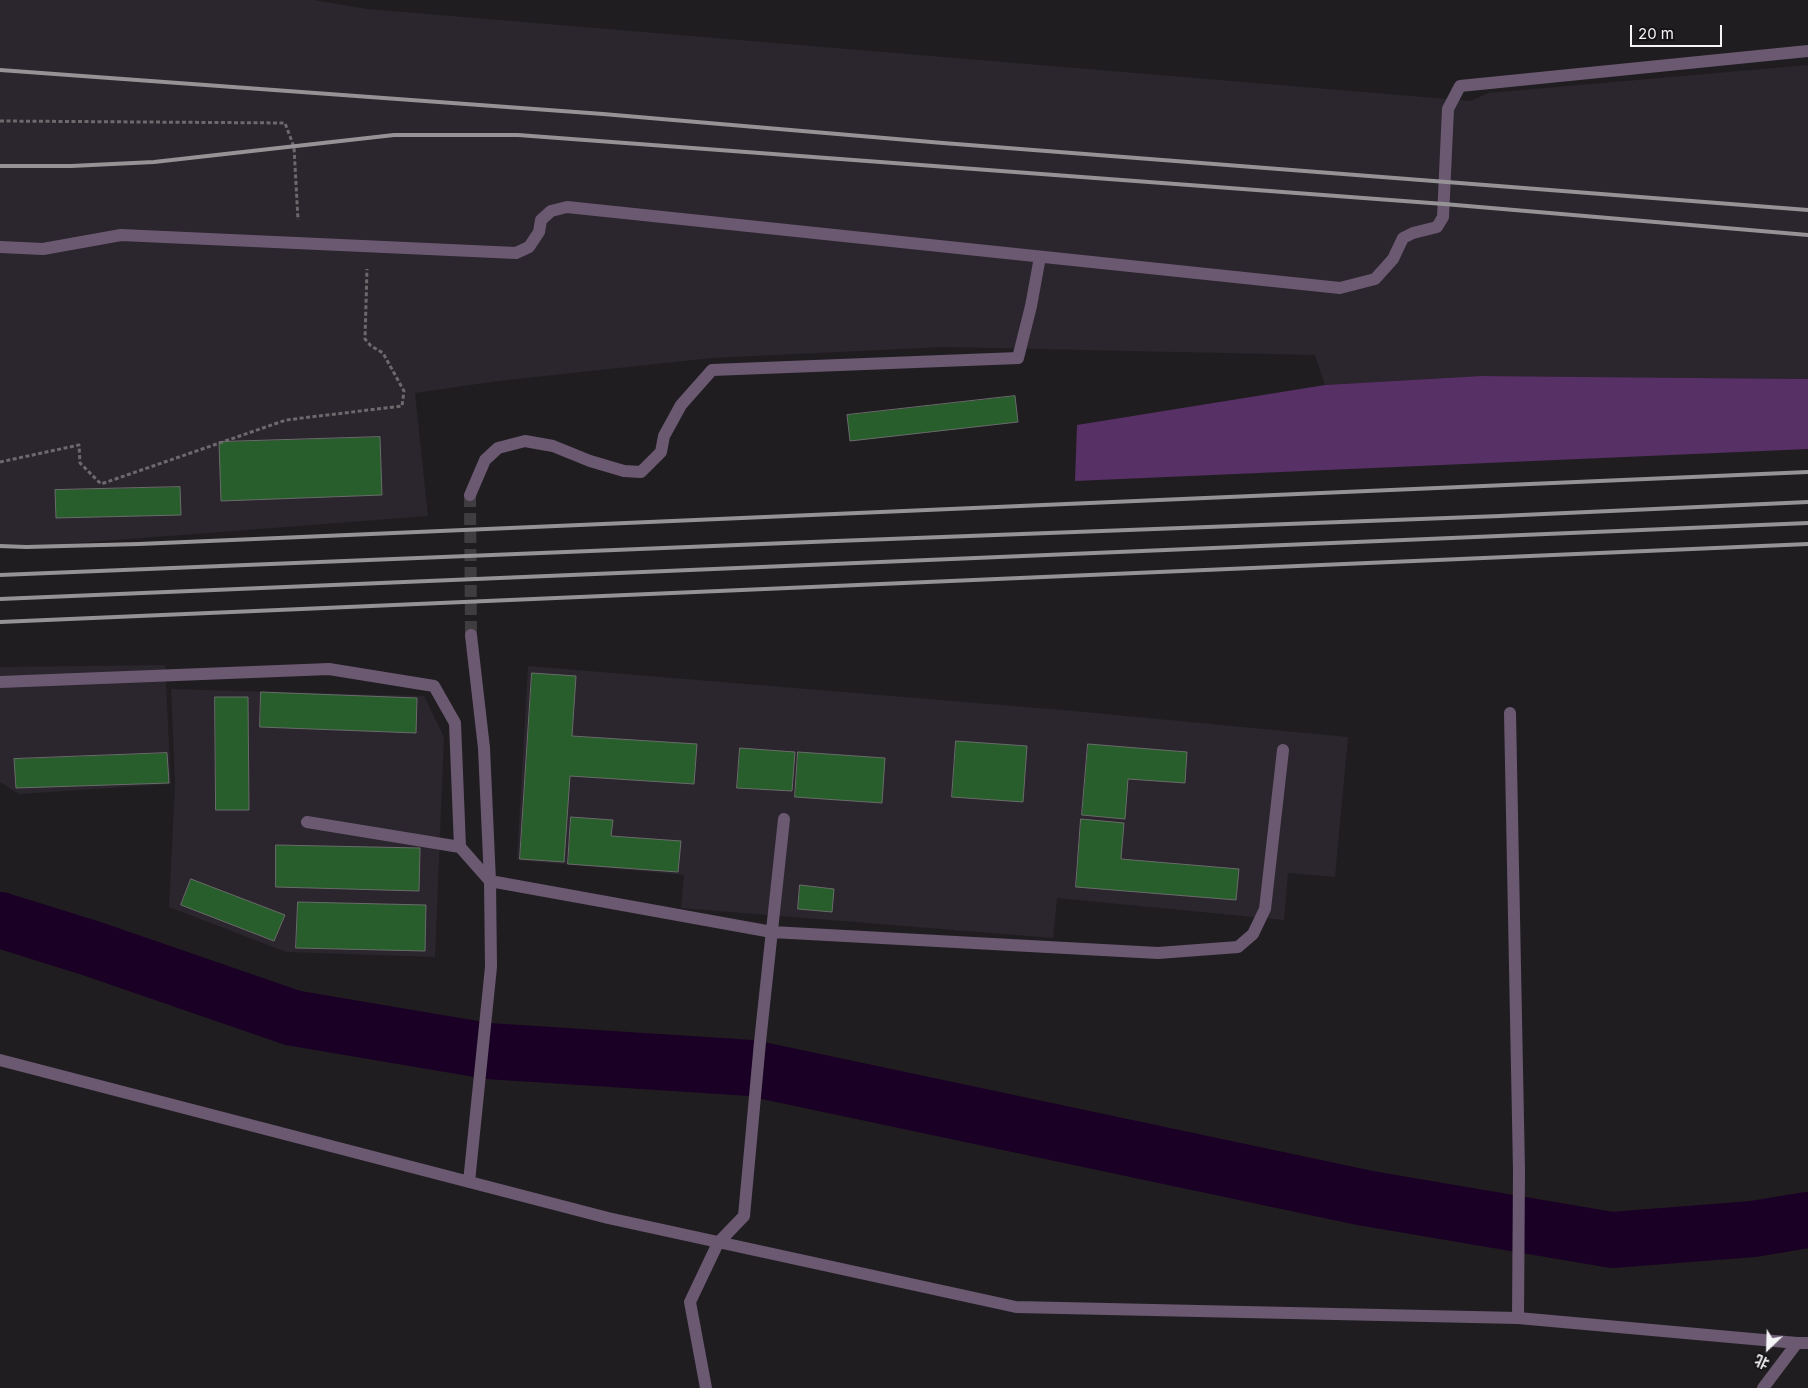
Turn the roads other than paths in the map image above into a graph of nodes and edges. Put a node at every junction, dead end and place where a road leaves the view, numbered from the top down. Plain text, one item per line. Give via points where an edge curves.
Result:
1 (1808, 50) edge
2 (0, 247) edge
3 (1040, 257) junction
4 (470, 495) tunnel mouth
5 (471, 635) tunnel mouth
6 (0, 682) edge
7 (1510, 713) dead end
8 (1283, 750) dead end
9 (784, 819) dead end
10 (307, 822) dead end
11 (460, 847) junction
12 (490, 881) junction
13 (772, 932) junction
14 (0, 1060) edge
15 (469, 1182) junction
16 (718, 1243) junction
17 (1518, 1318) junction
18 (1802, 1343) edge
19 (706, 1388) edge
20 (1763, 1388) edge

1 - 3 street via 1460,86 1448,109 1443,217 1438,227 1403,238 1393,259 1375,279 1340,288
2 - 3 street via 43,249 122,235 516,253 529,247 539,232 541,220 551,211 567,207
3 - 4 street via 1018,358 712,370 681,405 664,436 661,452 641,472 624,471 553,446 525,440 498,448 485,460
5 - 12 street via 484,748
6 - 11 street via 330,669 434,686 455,723
7 - 17 street via 1519,1170
8 - 13 street via 1265,909 1253,934 1238,947 1158,953
9 - 13 street
10 - 11 street
11 - 12 street
12 - 13 street
12 - 15 street via 490,967
13 - 16 street via 744,1216
14 - 15 street
15 - 16 street
16 - 17 street via 1016,1307
16 - 19 street via 690,1302
17 - 18 street
18 - 20 street

